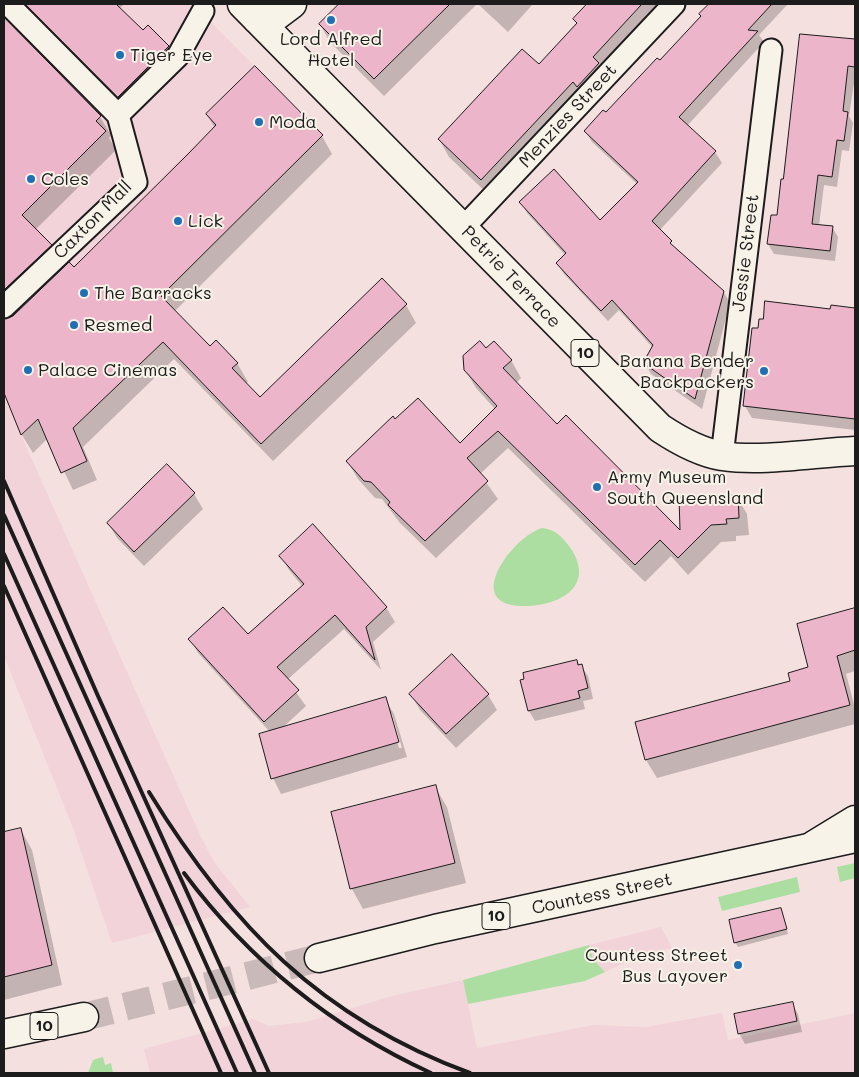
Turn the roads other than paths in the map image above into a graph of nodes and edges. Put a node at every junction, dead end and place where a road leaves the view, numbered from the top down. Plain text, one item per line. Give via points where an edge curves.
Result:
1 (8, 4) edge
2 (292, 4) edge
3 (674, 4) edge
4 (203, 11) dead end
5 (249, 12) edge
6 (771, 50) dead end
7 (118, 115) junction
8 (463, 228) junction
9 (4, 307) edge
10 (848, 454) edge
11 (722, 456) junction
12 (855, 820) edge
13 (855, 838) edge
14 (810, 848) junction
15 (319, 958) tunnel mouth
16 (84, 1017) tunnel mouth
17 (4, 1034) edge

1 - 7 street
2 - 5 main road via 276,16
3 - 8 street, Menzies Street
4 - 7 street via 178,56
5 - 8 main road, Petrie Terrace / 10
6 - 11 street, Jessie Street
7 - 9 street, Caxton Mall via 136,182
8 - 11 main road, Petrie Terrace / 10 via 650,419 678,440
10 - 11 main road, Petrie Terrace / 10
12 - 14 main road
13 - 14 main road, Countess Street / 10
14 - 15 main road, Countess Street / 10 via 435,929
16 - 17 main road, 10

